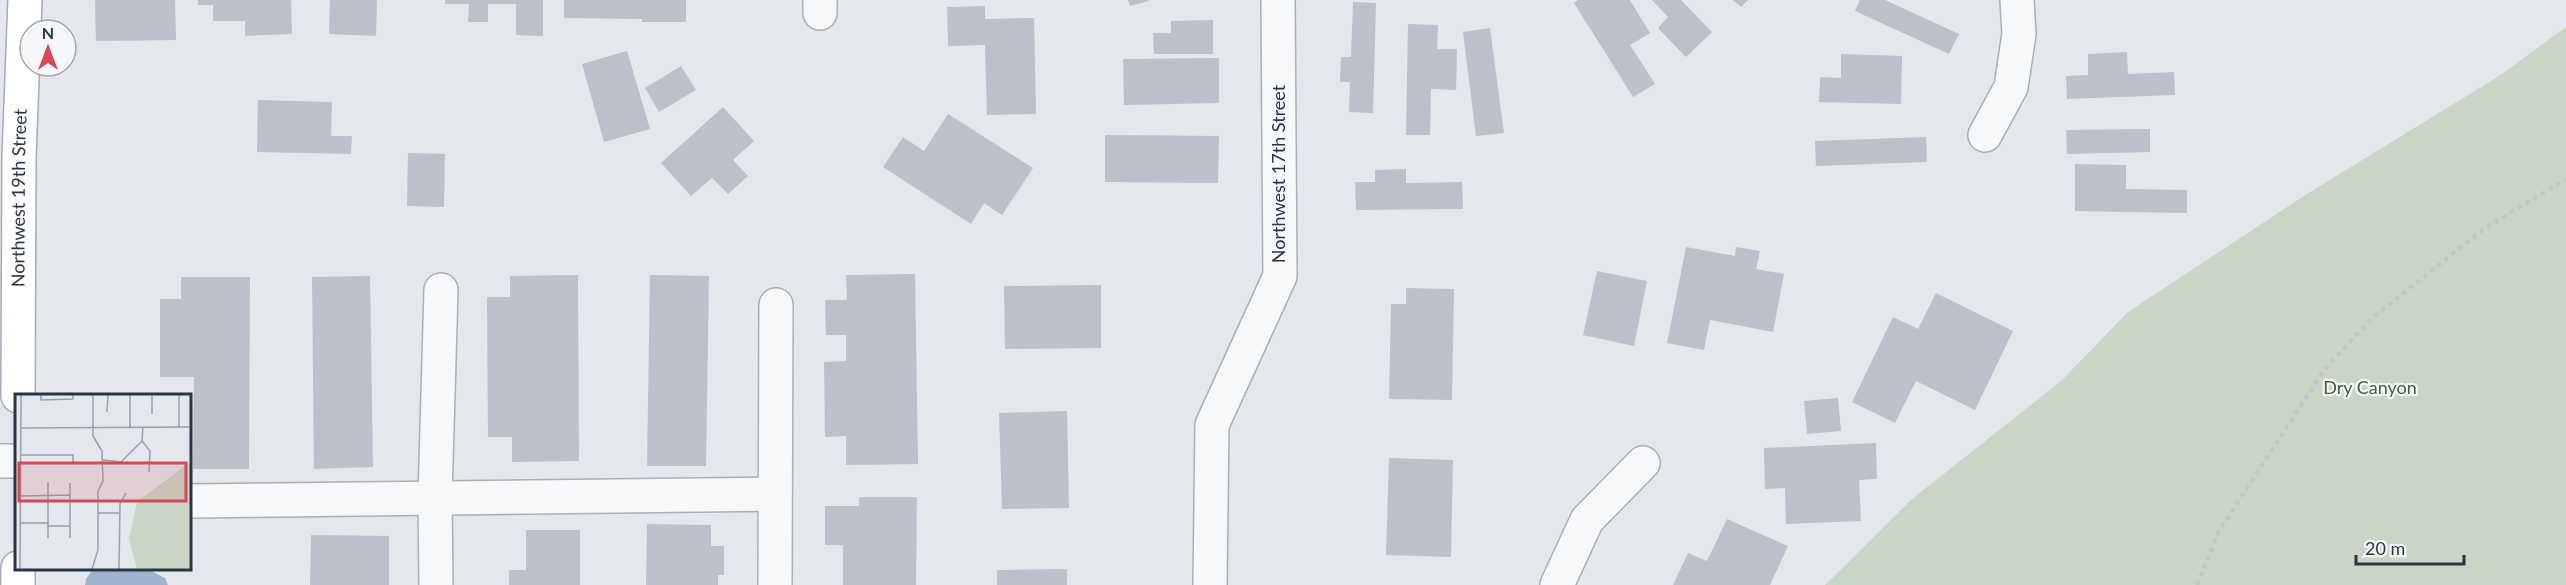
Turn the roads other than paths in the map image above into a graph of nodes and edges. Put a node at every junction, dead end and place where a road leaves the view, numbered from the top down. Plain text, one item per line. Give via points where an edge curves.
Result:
1 (25, 0) edge
2 (1278, 0) edge
3 (2017, 0) edge
4 (1985, 135) dead end
5 (441, 290) dead end
6 (776, 305) dead end
7 (18, 394) edge
8 (1642, 463) dead end
9 (774, 494) junction
10 (435, 497) junction
11 (190, 501) edge
12 (436, 585) edge
13 (774, 585) edge
14 (1210, 585) edge
15 (1557, 585) edge

1 - 7 main road, Northwest 19th Street via 19,157
2 - 14 street, Northwest 17th Street via 1280,276 1212,425
3 - 4 street via 2019,34 2011,87
5 - 10 street
6 - 9 street
8 - 15 street via 1587,520
9 - 10 street
9 - 13 street
10 - 11 street
10 - 12 street

